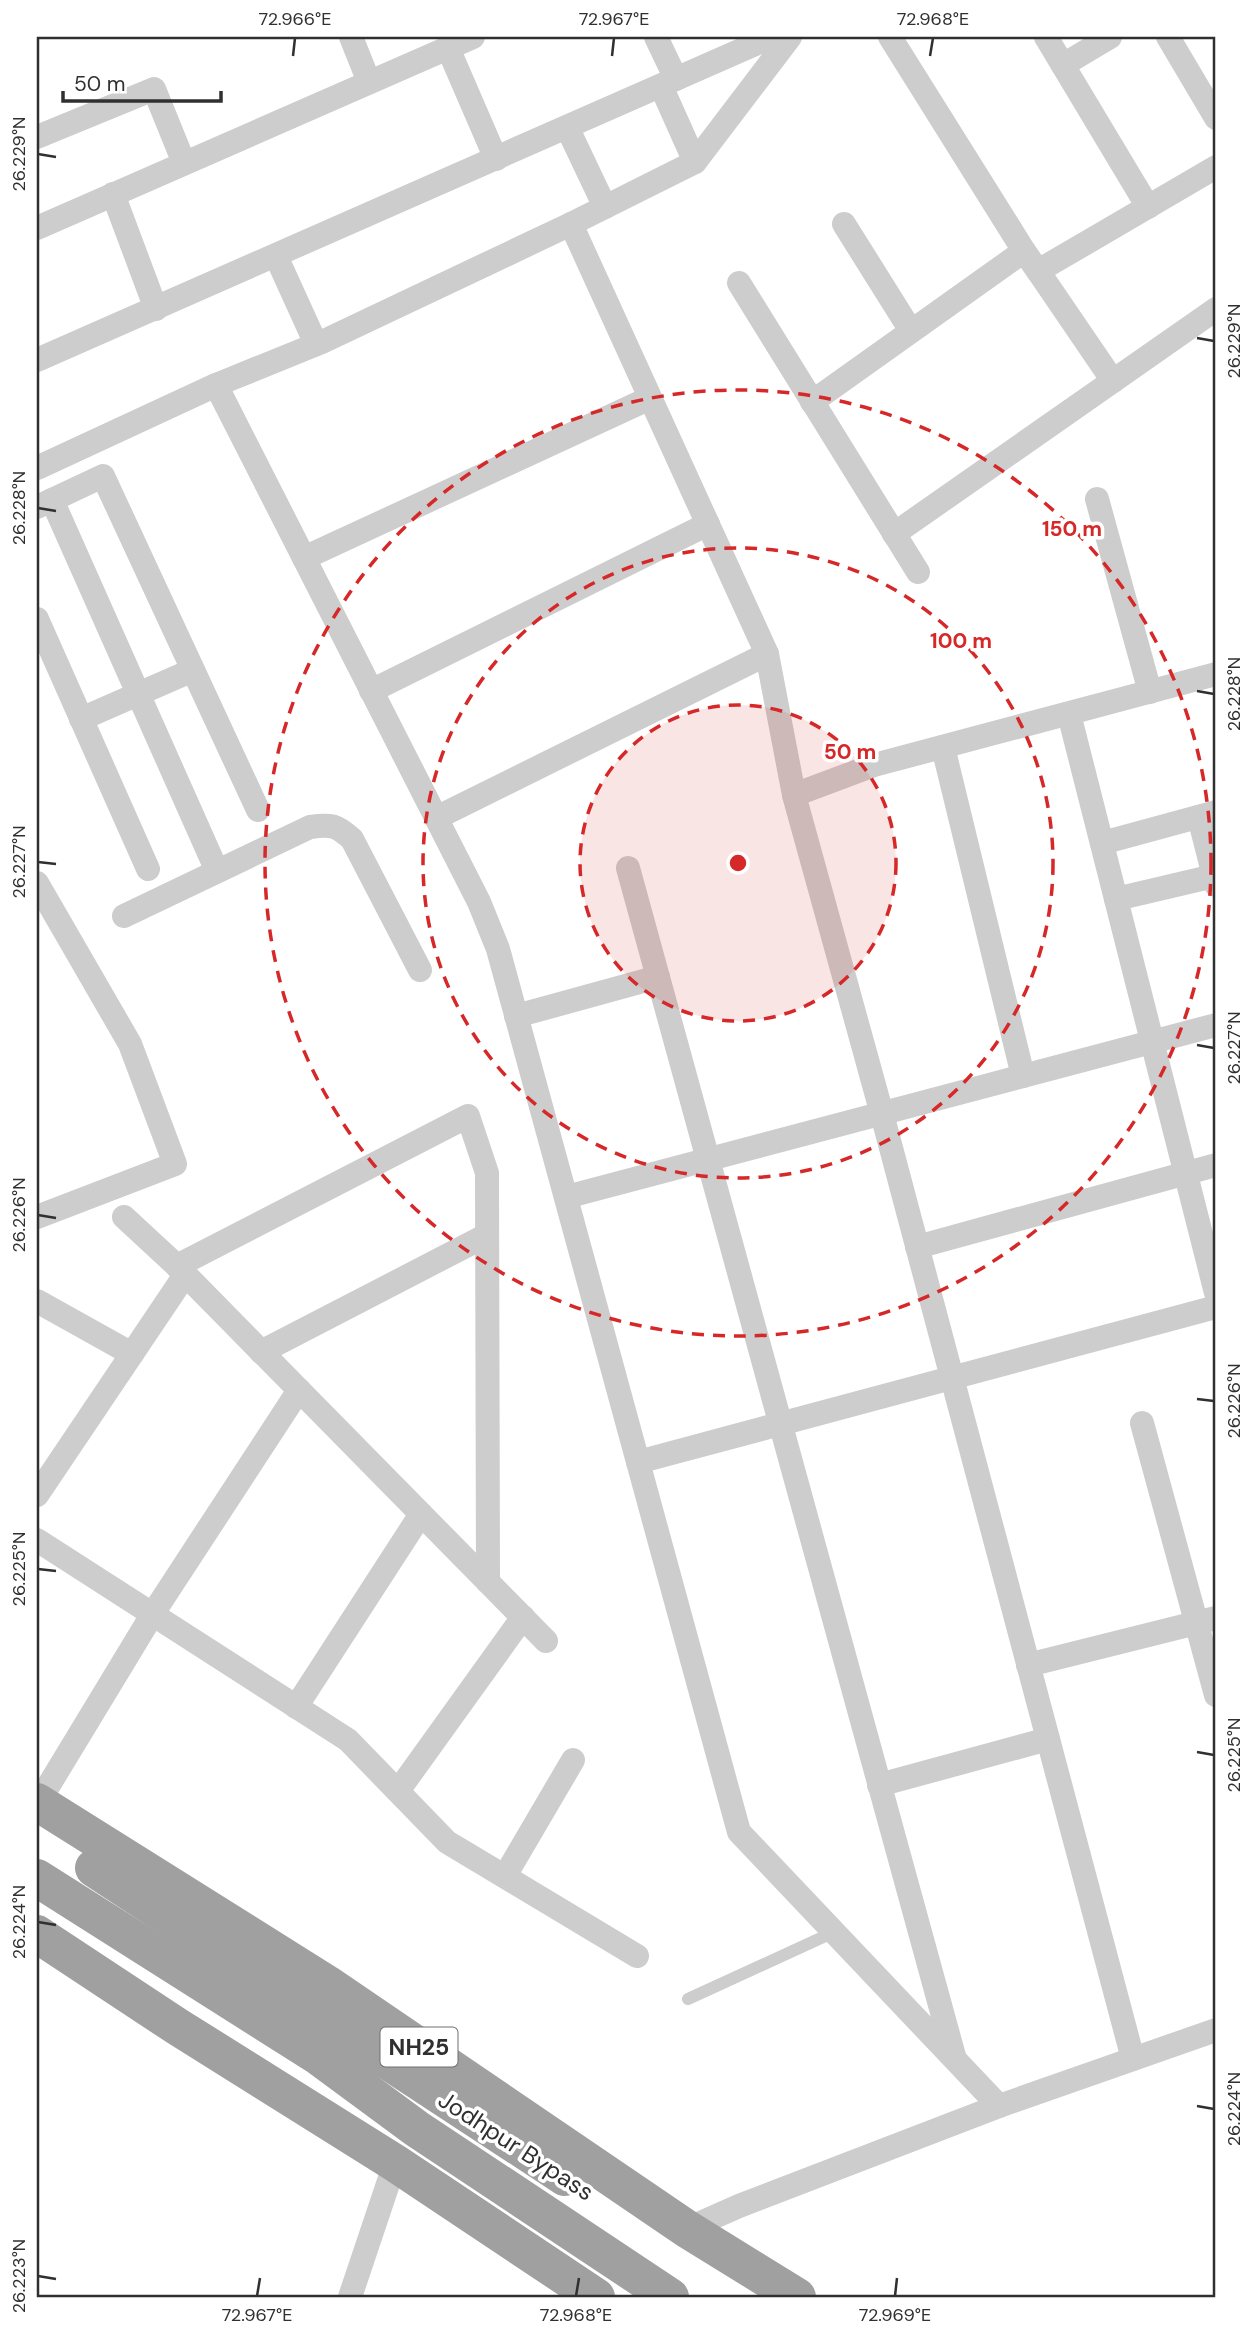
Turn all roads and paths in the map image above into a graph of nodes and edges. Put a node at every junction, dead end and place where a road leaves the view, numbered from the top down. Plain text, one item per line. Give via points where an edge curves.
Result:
1 (352, 37) edge
2 (473, 37) edge
3 (656, 37) edge
4 (771, 37) edge
5 (790, 37) edge
6 (890, 37) edge
7 (1046, 37) edge
8 (1110, 37) edge
9 (1168, 37) edge
10 (448, 48) junction
11 (1063, 65) junction
12 (369, 82) junction
13 (668, 83) junction
14 (1216, 118) edge
15 (567, 127) junction
16 (37, 136) edge
17 (496, 159) junction
18 (695, 162) junction
19 (184, 163) junction
20 (1216, 167) edge
21 (113, 194) junction
22 (605, 207) junction
23 (1148, 207) junction
24 (845, 224) dead end
25 (571, 225) junction
26 (37, 228) edge
27 (276, 256) junction
28 (1031, 261) junction
29 (738, 283) dead end
30 (156, 309) junction
31 (1216, 309) edge
32 (911, 331) junction
33 (316, 344) junction
34 (37, 360) edge
35 (1113, 381) junction
36 (216, 385) junction
37 (650, 398) junction
38 (812, 402) junction
39 (37, 468) edge
40 (1097, 499) dead end
41 (44, 504) edge
42 (708, 524) junction
43 (894, 534) junction
44 (304, 558) junction
45 (918, 572) dead end
46 (37, 619) edge
47 (767, 654) junction
48 (192, 670) junction
49 (1216, 674) edge
50 (371, 691) junction
51 (1150, 692) junction
52 (138, 694) junction
53 (1069, 713) junction
54 (81, 719) junction
55 (943, 747) junction
56 (794, 795) junction
57 (258, 810) dead end
58 (1208, 814) edge
59 (436, 818) junction
60 (1102, 843) junction
61 (628, 868) dead end
62 (148, 869) dead end
63 (218, 871) junction
64 (1215, 881) edge
65 (37, 883) edge
66 (1116, 899) junction
67 (124, 916) dead end
68 (420, 970) dead end
69 (658, 977) junction
70 (516, 1016) junction
71 (1216, 1026) edge
72 (1153, 1042) junction
73 (1023, 1076) junction
74 (882, 1114) junction
75 (708, 1160) junction
76 (1216, 1166) edge
77 (1186, 1174) junction
78 (566, 1198) junction
79 (37, 1217) edge
80 (124, 1217) dead end
81 (487, 1235) junction
82 (917, 1247) junction
83 (181, 1270) junction
84 (1216, 1293) edge
85 (37, 1301) edge
86 (1216, 1307) edge
87 (261, 1352) junction
88 (132, 1354) junction
89 (952, 1378) junction
90 (299, 1390) junction
91 (1142, 1423) dead end
92 (780, 1424) junction
93 (638, 1462) junction
94 (37, 1495) edge
95 (421, 1514) junction
96 (37, 1540) edge
97 (488, 1582) junction
98 (152, 1615) junction
99 (523, 1617) junction
100 (1206, 1620) edge
101 (546, 1641) dead end
102 (1028, 1665) junction
103 (1216, 1695) edge
104 (296, 1707) junction
105 (1048, 1739) junction
106 (573, 1760) dead end
107 (880, 1785) junction
108 (398, 1791) junction
109 (37, 1802) edge
110 (37, 1831) edge
111 (505, 1876) junction
112 (37, 1878) edge
113 (834, 1932) junction
114 (37, 1934) edge
115 (637, 1956) dead end
116 (688, 1999) dead end
117 (1216, 2030) edge
118 (954, 2059) junction
119 (1133, 2059) junction
120 (999, 2106) junction
121 (395, 2163) junction
122 (687, 2229) junction
123 (350, 2297) edge
124 (596, 2297) edge
125 (670, 2297) edge
126 (751, 2297) edge
127 (797, 2297) edge

1 - 12 street
2 - 10 street
3 - 13 street
4 - 13 street
5 - 18 street
6 - 28 street
7 - 11 street
8 - 11 street
9 - 14 street
10 - 12 street
10 - 17 street
11 - 23 street
12 - 19 street
13 - 15 street
13 - 18 street
15 - 17 street
15 - 22 street
16 - 19 street via 154,89
17 - 27 street
18 - 22 street
19 - 21 street
20 - 23 street
21 - 26 street
21 - 30 street
22 - 25 street
23 - 28 street
24 - 32 street
25 - 33 street
25 - 37 street
27 - 30 street
27 - 33 street
28 - 32 street
28 - 35 street
29 - 38 street
30 - 34 street
31 - 35 street
32 - 38 street
33 - 36 street
35 - 43 street
36 - 39 street
36 - 44 street
37 - 42 street
37 - 44 street
38 - 43 street
40 - 51 street
41 - 48 street via 103,476
41 - 52 street
42 - 47 street
42 - 50 street
43 - 45 street
44 - 50 street
46 - 54 street
47 - 56 street
47 - 59 street
48 - 52 street
48 - 57 street
49 - 51 street
50 - 59 street
51 - 53 street
52 - 54 street
52 - 63 street
53 - 55 street
53 - 60 street
54 - 62 street
55 - 56 street via 874,765
55 - 73 street
56 - 74 street
58 - 60 street
58 - 64 street
59 - 70 street via 479,902
60 - 66 street
61 - 69 street
63 - 67 street
63 - 68 street via 310,828 338,827 352,839
64 - 66 street
65 - 79 street via 130,1044 175,1164
66 - 72 street
69 - 70 street
69 - 75 street
70 - 78 street
71 - 72 street
72 - 73 street
72 - 77 street
73 - 74 street
74 - 75 street
74 - 82 street
75 - 78 street
75 - 92 street
76 - 77 street
77 - 82 street
77 - 84 street
78 - 93 street
80 - 83 street
81 - 83 street via 486,1173 468,1116
81 - 87 street
81 - 97 street
82 - 89 street
83 - 87 street
83 - 88 street
85 - 88 street
86 - 89 street
87 - 90 street
88 - 94 street
89 - 92 street
89 - 102 street
90 - 95 street
90 - 98 street
91 - 100 street
92 - 93 street
92 - 107 street
93 - 113 street via 739,1832
95 - 97 street
95 - 104 street
96 - 98 street
97 - 99 street
98 - 104 street
98 - 109 street
99 - 101 street
99 - 108 street
100 - 102 street
100 - 103 street
102 - 105 street
104 - 108 street via 348,1741
105 - 107 street
105 - 119 street
106 - 111 street
107 - 118 street
108 - 111 street via 447,1842
109 - 122 highway, NH25 via 327,1984
110 - 126 highway, Jodhpur Bypass / NH25
111 - 115 street
112 - 125 highway, Jodhpur Bypass / NH25 via 318,2056 417,2129
113 - 116 lane
113 - 118 street
114 - 121 highway
117 - 119 street
118 - 120 street
119 - 120 street
120 - 122 street
121 - 123 street
121 - 124 highway
122 - 127 highway, NH25

